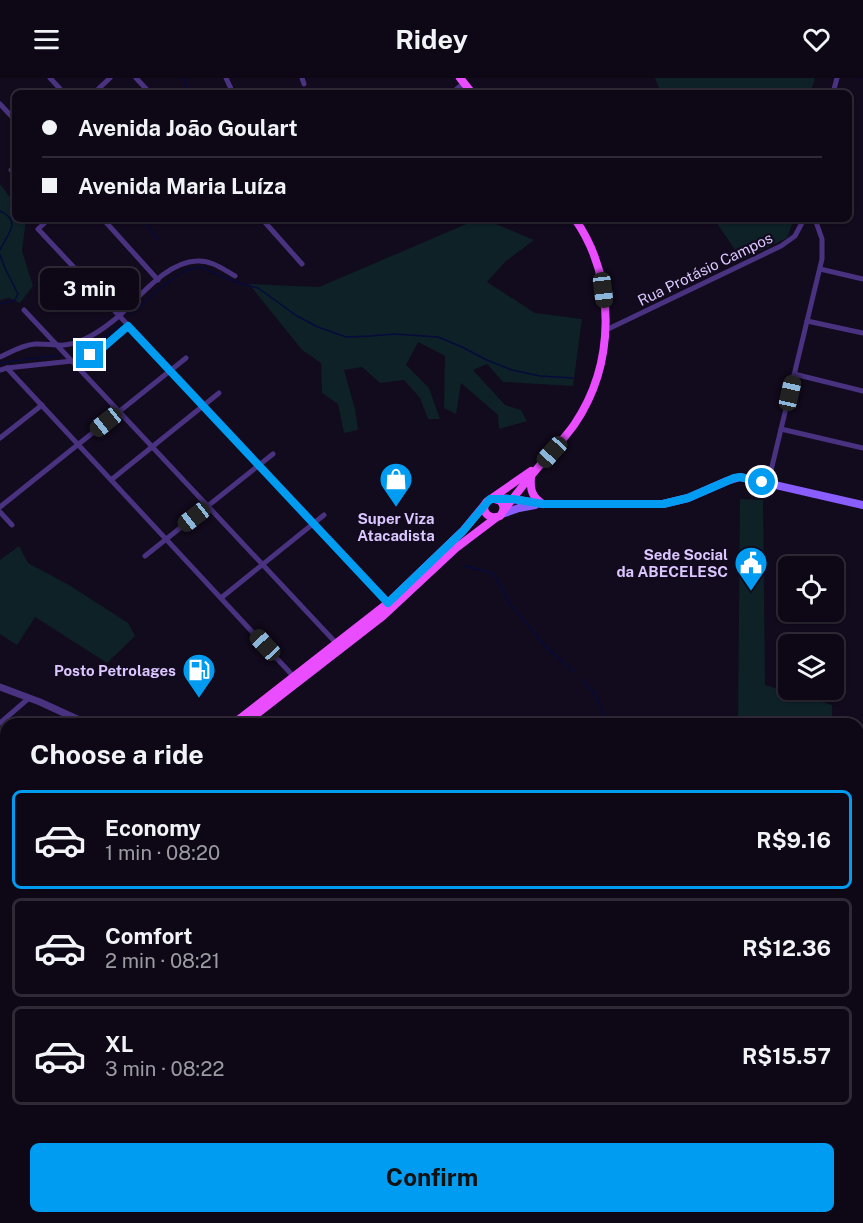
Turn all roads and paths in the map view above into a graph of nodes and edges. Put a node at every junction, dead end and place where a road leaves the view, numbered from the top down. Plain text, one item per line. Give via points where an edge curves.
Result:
1 (51, 78) edge
2 (110, 78) edge
3 (136, 78) edge
4 (61, 90) edge
5 (97, 90) edge
6 (147, 90) edge
7 (0, 104) edge
8 (12, 117) edge
9 (46, 222) edge
10 (106, 222) edge
11 (265, 222) edge
12 (577, 222) edge
13 (803, 222) edge
14 (816, 222) edge
15 (302, 264) dead end
16 (820, 269) junction
17 (235, 276) dead end
18 (863, 279) edge
19 (158, 280) junction
20 (24, 310) dead end
21 (119, 316) junction
22 (807, 321) junction
23 (128, 326) junction
24 (606, 330) junction
25 (863, 333) edge
26 (59, 346) junction
27 (0, 357) edge
28 (186, 358) dead end
29 (72, 361) junction
30 (3, 369) edge
31 (171, 371) junction
32 (794, 374) junction
33 (863, 391) edge
34 (219, 393) dead end
35 (42, 405) junction
36 (203, 406) junction
37 (120, 411) junction
38 (781, 429) junction
39 (0, 438) edge
40 (78, 445) junction
41 (153, 447) junction
42 (863, 448) edge
43 (273, 454) dead end
44 (541, 464) junction
45 (259, 465) junction
46 (531, 477) junction
47 (111, 480) junction
48 (768, 483) junction
49 (513, 499) junction
50 (490, 500) junction
51 (543, 504) junction
52 (863, 504) edge
53 (208, 506) junction
54 (0, 507) edge
55 (0, 512) edge
56 (501, 514) junction
57 (324, 515) dead end
58 (313, 523) junction
59 (12, 525) dead end
60 (166, 539) junction
61 (145, 556) dead end
62 (263, 564) junction
63 (221, 598) junction
64 (390, 605) junction
65 (339, 646) junction
66 (296, 679) junction
67 (0, 687) edge
68 (29, 698) junction
69 (6, 718) edge
70 (76, 718) edge
71 (241, 718) edge
72 (251, 718) edge

1 - 4 street
2 - 5 street
3 - 6 street
7 - 8 street
9 - 21 street via 38,230
10 - 19 street
11 - 15 street
12 - 24 main road via 600,274
13 - 24 street, Rua Protásio Campos via 789,242
14 - 16 street via 823,249
16 - 18 street
16 - 22 street
17 - 19 street via 215,264 197,261 172,268
19 - 21 street
20 - 26 street
21 - 23 street
21 - 26 street via 90,337
22 - 25 street
22 - 32 street
23 - 29 street via 99,351
23 - 31 street
24 - 44 main road via 590,397 573,426
26 - 27 street via 27,346
26 - 29 street
28 - 31 street
29 - 30 street
29 - 37 street
30 - 35 street
31 - 36 street
31 - 37 street
32 - 33 street
32 - 38 street
34 - 36 street
35 - 39 street
35 - 40 street
36 - 41 street
36 - 45 street
37 - 40 street
37 - 41 street
38 - 42 street
38 - 48 street
40 - 47 street
40 - 54 street
41 - 47 street
41 - 53 street
43 - 45 street
44 - 46 main road
44 - 50 main road
45 - 53 street
45 - 58 street
46 - 49 main road
46 - 51 main road via 533,495
47 - 60 street
48 - 51 main road via 734,478 663,504
48 - 52 main road
49 - 50 main road
49 - 51 main road
49 - 56 main road
50 - 56 main road via 500,501 504,506
50 - 56 main road via 484,509 486,514 491,518
50 - 64 main road
51 - 56 main road
53 - 60 street
53 - 62 street
55 - 59 street
56 - 64 main road
57 - 58 street
58 - 62 street
58 - 64 street
60 - 61 street
60 - 63 street
62 - 63 street
62 - 65 street
63 - 66 street
64 - 65 main road
65 - 66 main road
66 - 71 main road
66 - 72 main road
67 - 68 street
68 - 69 street
68 - 70 street

